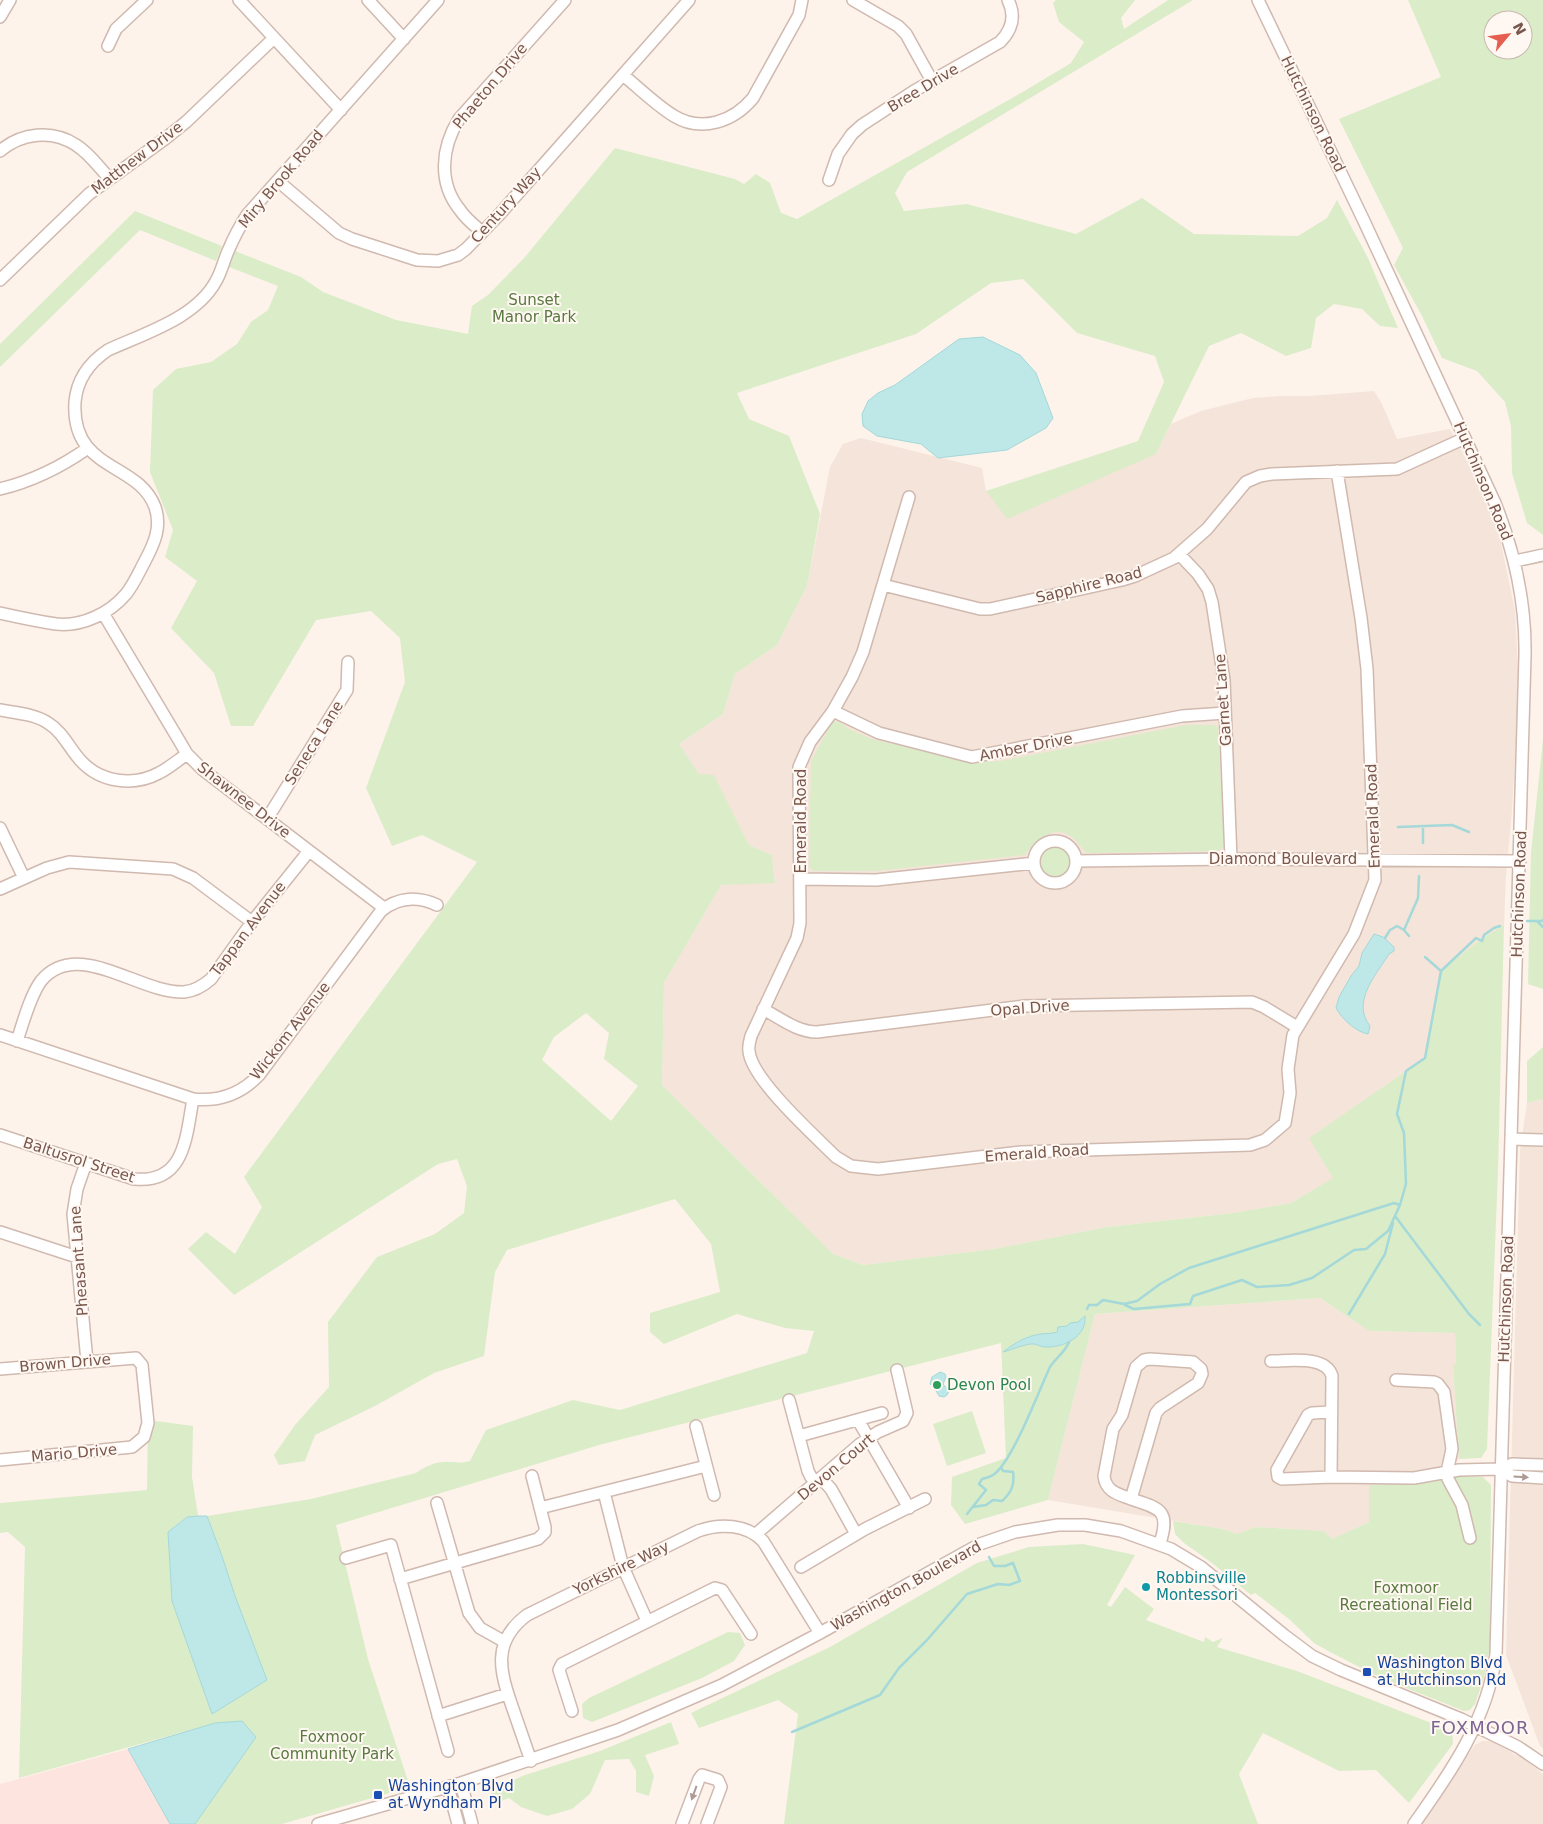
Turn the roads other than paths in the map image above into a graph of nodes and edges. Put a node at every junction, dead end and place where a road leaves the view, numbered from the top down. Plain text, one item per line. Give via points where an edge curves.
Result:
1 (10, 0) edge
2 (147, 0) edge
3 (239, 0) edge
4 (368, 0) edge
5 (438, 0) edge
6 (565, 0) edge
7 (689, 0) edge
8 (802, 0) edge
9 (853, 0) edge
10 (1008, 0) edge
11 (1258, 0) edge
12 (0, 17) edge
13 (274, 38) junction
14 (404, 39) junction
15 (108, 46) dead end
16 (623, 75) junction
17 (932, 81) junction
18 (341, 110) junction
19 (0, 151) edge
20 (109, 178) junction
21 (829, 180) dead end
22 (278, 181) junction
23 (482, 232) junction
24 (0, 280) edge
25 (1465, 438) junction
26 (88, 448) junction
27 (1337, 471) junction
28 (0, 489) edge
29 (908, 498) dead end
30 (1179, 554) junction
31 (1543, 555) edge
32 (1515, 561) junction
33 (883, 585) junction
34 (0, 613) edge
35 (103, 613) junction
36 (348, 662) dead end
37 (0, 710) edge
38 (833, 711) junction
39 (1225, 713) junction
40 (187, 754) junction
41 (267, 819) junction
42 (0, 828) edge
43 (309, 851) junction
44 (1231, 859) junction
45 (1375, 860) junction
46 (1076, 861) junction
47 (1520, 861) junction
48 (1034, 863) junction
49 (24, 878) junction
50 (801, 879) junction
51 (0, 889) edge
52 (437, 905) dead end
53 (384, 908) junction
54 (252, 922) junction
55 (763, 1009) junction
56 (1297, 1027) junction
57 (0, 1035) edge
58 (17, 1041) junction
59 (192, 1099) junction
60 (0, 1135) edge
61 (1512, 1139) junction
62 (1543, 1140) edge
63 (86, 1163) junction
64 (0, 1232) edge
65 (77, 1258) junction
66 (86, 1361) junction
67 (1271, 1361) dead end
68 (0, 1368) edge
69 (897, 1370) dead end
70 (1396, 1380) dead end
71 (789, 1400) dead end
72 (882, 1412) dead end
73 (1331, 1412) junction
74 (858, 1420) junction
75 (696, 1426) dead end
76 (799, 1436) junction
77 (144, 1437) joint
78 (868, 1438) junction
79 (0, 1460) edge
80 (1543, 1465) edge
81 (706, 1466) junction
82 (1500, 1469) junction
83 (1447, 1472) junction
84 (532, 1476) dead end
85 (1331, 1477) junction
86 (1543, 1478) edge
87 (819, 1480) junction
88 (604, 1492) junction
89 (714, 1495) dead end
90 (925, 1499) dead end
91 (1131, 1499) junction
92 (437, 1502) dead end
93 (540, 1508) junction
94 (909, 1508) junction
95 (756, 1534) junction
96 (856, 1534) junction
97 (1470, 1538) dead end
98 (1160, 1543) junction
99 (346, 1558) dead end
100 (455, 1564) junction
101 (622, 1567) junction
102 (801, 1567) dead end
103 (400, 1579) junction
104 (647, 1622) junction
105 (820, 1633) junction
106 (751, 1634) dead end
107 (505, 1642) junction
108 (507, 1694) junction
109 (572, 1711) dead end
110 (438, 1716) junction
111 (1475, 1726) junction
112 (448, 1751) dead end
113 (532, 1761) junction
114 (1543, 1764) edge
115 (461, 1783) junction
116 (448, 1787) junction
117 (318, 1824) edge
118 (458, 1824) edge
119 (472, 1824) edge
120 (682, 1824) edge
121 (707, 1824) edge
122 (1414, 1824) edge

1 - 12 street
2 - 15 street via 116,29
3 - 13 street
4 - 14 street
5 - 14 street, Miry Brook Road
6 - 23 street, Phaeton Drive via 459,119 448,140 444,166 448,189 460,211
7 - 16 street, Century Way
8 - 16 street via 799,15 753,98 727,120 706,124 684,120 673,115
9 - 17 street via 906,34
10 - 17 street, Bree Drive via 1012,22 1006,37
11 - 25 street, Hutchinson Road
13 - 18 street
13 - 20 street, Matthew Drive via 186,122
14 - 18 street, Miry Brook Road
16 - 23 street, Century Way
17 - 21 street, Bree Drive via 852,134 838,154
18 - 22 street, Miry Brook Road
19 - 20 street via 24,137 57,137 72,142 85,152
20 - 24 street, Matthew Drive via 70,210
22 - 23 street, Century Way via 339,233 417,260 438,262 449,259 466,249
22 - 26 street, Miry Brook Road via 247,215 216,283 198,304 180,317 108,350 90,366 78,387 75,410 79,432
25 - 27 street, Sapphire Road via 1397,469
25 - 32 street, Hutchinson Road via 1495,504
26 - 28 street via 35,479
26 - 35 street, Miry Brook Road via 146,491 158,520 155,542 134,582 117,603
27 - 30 street, Sapphire Road via 1272,474 1246,482 1207,529
27 - 45 street, Emerald Road via 1367,669
29 - 33 street, Emerald Road
30 - 33 street, Sapphire Road via 1122,580 990,608
30 - 39 street, Garnet Lane via 1198,574 1212,602 1224,680
31 - 32 street
32 - 47 street, Hutchinson Road via 1525,641
33 - 38 street, Emerald Road via 863,652
34 - 35 street, Miry Brook Road via 57,624 82,621
35 - 40 street, Shawnee Drive
36 - 41 street, Seneca Lane via 347,690
37 - 40 street via 47,722 55,727 90,769 111,779 148,778
38 - 39 street, Amber Drive via 879,733 972,757 1182,716
38 - 50 street, Emerald Road via 810,742 799,767
39 - 44 street, Garnet Lane
40 - 41 street, Shawnee Drive
41 - 43 street, Shawnee Drive
42 - 49 street
43 - 53 street, Shawnee Drive
43 - 54 street, Tappan Avenue
44 - 45 street, Diamond Boulevard
44 - 46 street, Diamond Boulevard
45 - 47 street, Diamond Boulevard
45 - 56 street, Emerald Road via 1375,880 1354,934
46 - 48 street via 1066,844 1053,841 1040,848
46 - 48 street via 1071,876 1057,883 1041,878
47 - 61 street, Hutchinson Road
48 - 50 street via 876,880
49 - 51 street
49 - 54 street via 69,862 173,869 193,878
50 - 55 street, Emerald Road via 797,938
52 - 53 street via 412,899
53 - 59 street, Wickom Avenue via 251,1083 240,1091 217,1099
54 - 58 street, Tappan Avenue via 211,979 186,992 168,990 84,964 55,969 46,975 35,991
55 - 56 street, Opal Drive via 797,1028 817,1032 1025,1006 1252,1002
55 - 56 street, Emerald Road via 751,1036 749,1051 765,1084 836,1157 851,1166 878,1169 1021,1152 1225,1147 1265,1140 1285,1122 1290,1093 1290,1051
57 - 58 street, Wickom Avenue
58 - 59 street, Wickom Avenue
59 - 63 street, Baltusrol Street via 181,1155 161,1176 134,1179
60 - 63 street, Baltusrol Street
61 - 62 street
61 - 82 street, Hutchinson Road
63 - 65 street, Pheasant Lane via 74,1201
64 - 65 street
65 - 66 street, Pheasant Lane
66 - 68 street, Brown Drive
66 - 77 street, Brown Drive via 131,1357 140,1361 148,1423
67 - 73 street via 1321,1362 1327,1367 1332,1376
69 - 78 street, Devon Court via 906,1417
70 - 83 street via 1434,1382 1442,1387 1452,1449
71 - 76 street
72 - 74 street
73 - 85 street
73 - 85 street via 1308,1415 1277,1474 1282,1479
74 - 76 street
74 - 78 street
75 - 81 street
76 - 87 street via 808,1471 812,1478
77 - 79 street, Mario Drive via 124,1448
78 - 87 street, Devon Court
78 - 94 street
80 - 82 street via 1512,1464
81 - 88 street
81 - 89 street
82 - 83 street
82 -> 86 street via 1512,1476
82 - 111 street, Hutchinson Road via 1496,1654 1490,1690
83 - 85 street via 1414,1478
83 - 97 street via 1462,1505
84 - 93 street
87 - 95 street, Devon Court
87 - 96 street via 831,1489
88 - 93 street
88 - 101 street
90 - 94 street
91 - 91 street via 1112,1492 1104,1476 1113,1429 1122,1415 1136,1367 1150,1359 1193,1362 1201,1369 1201,1379 1156,1413
91 - 98 street via 1152,1506 1162,1515 1165,1527
92 - 100 street
93 - 100 street via 545,1532 538,1540
94 - 96 street
95 - 101 street, Yorkshire Way via 729,1526 707,1527
95 - 105 street
96 - 102 street
98 - 105 street, Washington Boulevard via 1121,1531 1085,1525 1044,1526 1015,1532 966,1551
98 - 111 street, Washington Boulevard via 1201,1567 1312,1656
99 - 103 street via 391,1545
100 - 103 street
100 - 107 street via 474,1621
101 - 104 street
101 - 107 street, Yorkshire Way via 527,1615 514,1626
103 - 110 street
104 - 106 street via 719,1588
104 - 109 street via 562,1664 559,1670
105 - 113 street, Washington Boulevard via 688,1701
107 - 108 street, Yorkshire Way via 501,1663
108 - 110 street
108 - 113 street, Yorkshire Way
110 - 112 street
111 - 114 street, Washington Boulevard via 1518,1747
111 - 122 street, Hutchinson Road via 1451,1771
113 - 115 street, Washington Boulevard
115 - 116 street, Washington Boulevard
115 - 119 street
116 - 117 street, Washington Boulevard
116 - 118 street
121 -> 120 street via 721,1787 718,1780 702,1775

